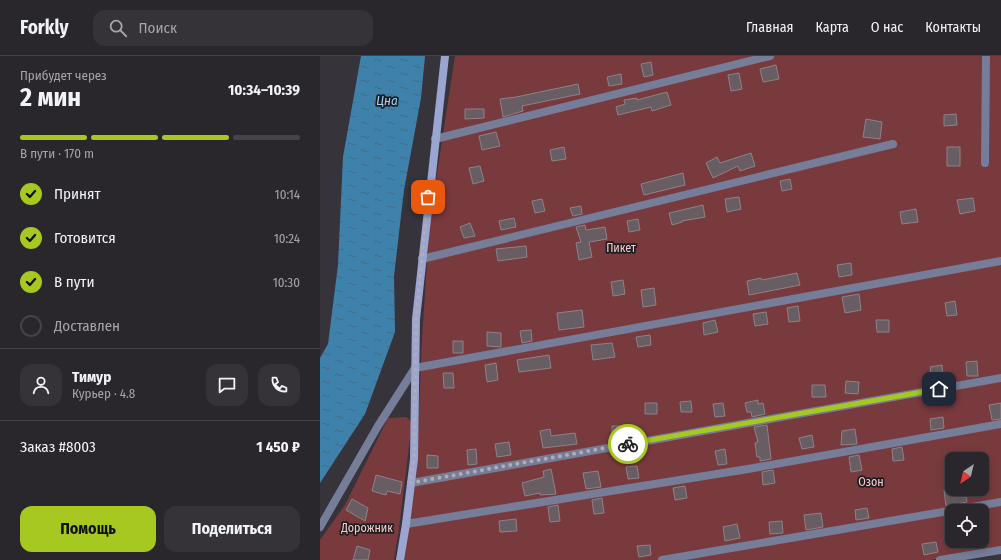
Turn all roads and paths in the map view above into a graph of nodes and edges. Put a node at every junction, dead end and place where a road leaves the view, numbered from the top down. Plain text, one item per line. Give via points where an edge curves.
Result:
1 (445, 56) edge
2 (770, 56) edge
3 (986, 56) edge
4 (435, 139) junction
5 (893, 144) dead end
6 (985, 163) dead end
7 (422, 259) junction
8 (1001, 261) edge
9 (415, 368) junction
10 (1001, 378) edge
11 (1001, 424) edge
12 (410, 483) junction
13 (1001, 502) edge
14 (406, 524) junction
15 (320, 527) edge
16 (1001, 550) edge
17 (400, 560) edge
18 (662, 560) edge
19 (940, 560) edge

1 - 4 street
2 - 4 street
3 - 6 street
4 - 7 street
5 - 7 street
7 - 9 street via 416,319
8 - 9 street
9 - 12 street via 414,459
9 - 15 street via 378,426
10 - 12 street
11 - 14 street via 748,469
12 - 14 street
13 - 18 street
14 - 17 street
16 - 19 street

